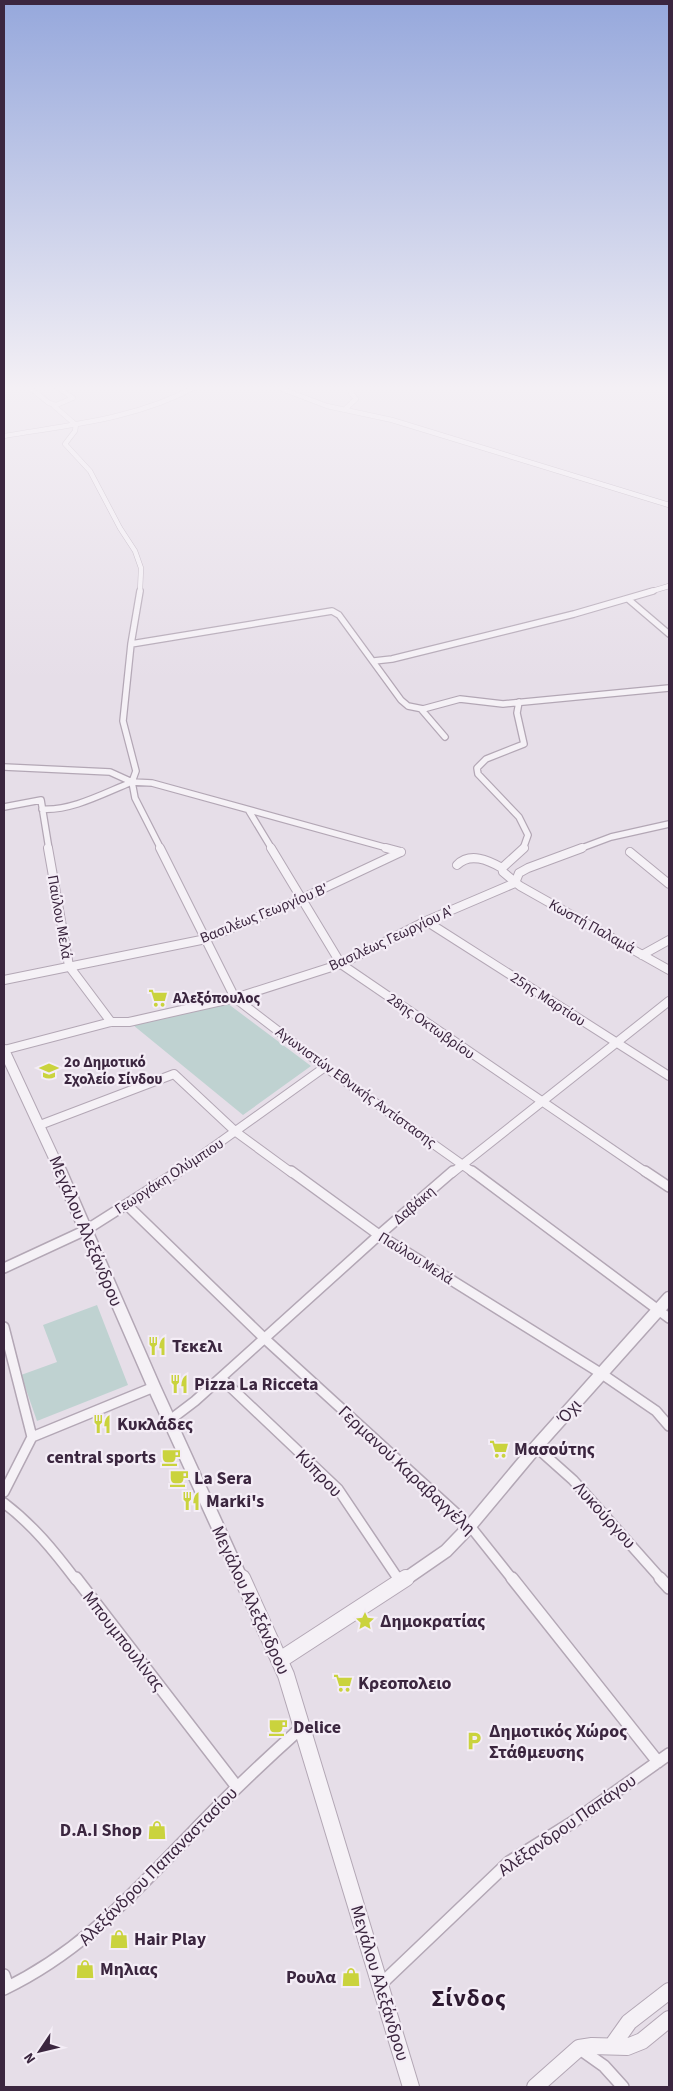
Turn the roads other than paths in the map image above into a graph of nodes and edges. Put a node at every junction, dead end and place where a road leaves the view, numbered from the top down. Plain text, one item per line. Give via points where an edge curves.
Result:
1 (97, 485) edge
2 (602, 485) edge
3 (669, 505) edge
4 (669, 586) edge
5 (628, 598) junction
6 (669, 634) edge
7 (131, 644) junction
8 (374, 661) junction
9 (669, 688) edge
10 (519, 702) junction
11 (421, 709) junction
12 (445, 737) dead end
13 (4, 767) edge
14 (132, 782) junction
15 (4, 807) edge
16 (42, 810) junction
17 (249, 811) junction
18 (669, 824) edge
19 (630, 852) dead end
20 (457, 864) dead end
21 (502, 868) junction
22 (515, 883) junction
23 (669, 884) edge
24 (301, 899) junction
25 (426, 921) junction
26 (206, 939) junction
27 (669, 940) edge
28 (642, 955) junction
29 (341, 964) junction
30 (68, 966) junction
31 (669, 970) edge
32 (4, 980) edge
33 (235, 998) junction
34 (669, 1001) edge
35 (111, 1022) junction
36 (616, 1042) junction
37 (4, 1050) edge
38 (325, 1067) junction
39 (669, 1076) edge
40 (542, 1102) junction
41 (40, 1125) junction
42 (236, 1132) junction
43 (462, 1164) junction
44 (669, 1187) edge
45 (126, 1205) junction
46 (84, 1231) junction
47 (379, 1235) junction
48 (4, 1268) edge
49 (669, 1298) edge
50 (658, 1310) junction
51 (669, 1318) edge
52 (4, 1327) edge
53 (264, 1338) junction
54 (602, 1374) junction
55 (221, 1378) junction
56 (154, 1387) junction
57 (170, 1420) junction
58 (669, 1426) edge
59 (32, 1438) junction
60 (536, 1447) junction
61 (4, 1492) edge
62 (4, 1503) edge
63 (470, 1526) junction
64 (401, 1582) junction
65 (669, 1588) edge
66 (280, 1660) junction
67 (301, 1728) junction
68 (669, 1754) edge
69 (658, 1762) junction
70 (236, 1787) junction
71 (4, 1975) edge
72 (381, 1984) junction
73 (6, 1988) edge
74 (669, 1991) edge
75 (669, 2019) edge
76 (612, 2046) junction
77 (579, 2048) junction
78 (412, 2087) edge
79 (534, 2087) edge
80 (623, 2087) edge

1 - 7 street, Αγωνιστών Εθνικής Αντίστασης via 141,568 140,602
2 - 3 street
4 - 5 street
5 - 6 street
5 - 8 street
7 - 8 street via 332,611 339,615
7 - 14 street, Αγωνιστών Εθνικής Αντίστασης via 123,721 136,771
8 - 11 street via 405,704
9 - 10 street
10 - 11 street via 492,704 458,699
10 - 21 street via 516,708 524,744 483,760 475,770 519,817 528,834 524,848
11 - 12 street
13 - 14 street via 110,772
14 - 16 street via 61,808
14 - 17 street via 152,783
14 - 26 street, Αγωνιστών Εθνικής Αντίστασης via 135,798
15 - 16 street, Παύλου Μελά via 41,800
16 - 30 street, Παύλου Μελά
17 - 24 street, 28ης Οκτωβρίου
17 - 24 street, Βασιλέως Γεωργίου Β' via 401,852
18 - 22 street via 611,837 528,868 519,873
19 - 23 street
20 - 21 street via 480,858
21 - 22 street, Κωστή Παλαμά
22 - 25 street, Βασιλέως Γεωργίου Α'
22 - 28 street, Κωστή Παλαμά
24 - 26 street, Βασιλέως Γεωργίου Β'
24 - 29 street, 28ης Οκτωβρίου
25 - 29 street, Βασιλέως Γεωργίου Α'
25 - 36 street, 25ης Μαρτίου
26 - 30 street, Βασιλέως Γεωργίου Β'
26 - 33 street, Αγωνιστών Εθνικής Αντίστασης
27 - 28 street
28 - 31 street, Κωστή Παλαμά
29 - 33 street, Βασιλέως Γεωργίου Α'
29 - 40 street, 28ης Οκτωβρίου
30 - 32 street, Βασιλέως Γεωργίου Β'
30 - 35 street, Παύλου Μελά
33 - 35 street, Βασιλέως Γεωργίου Α' via 130,1022
33 - 38 street, Αγωνιστών Εθνικής Αντίστασης
34 - 36 street, Δαβάκη
35 - 37 street, Βασιλέως Γεωργίου Α'
36 - 39 street, 25ης Μαρτίου
36 - 40 street, Δαβάκη
37 - 41 street, Μεγάλου Αλεξάνδρου
38 - 42 street, Γεωργάκη Ολύμπιου
38 - 43 street, Αγωνιστών Εθνικής Αντίστασης
40 - 43 street, Δαβάκη
40 - 44 street, 28ης Οκτωβρίου
41 - 42 street, Παύλου Μελά via 174,1074
41 - 46 street, Μεγάλου Αλεξάνδρου
42 - 45 street, Γεωργάκη Ολύμπιου
42 - 47 street, Παύλου Μελά
43 - 47 street, Δαβάκη
43 - 50 street, Αγωνιστών Εθνικής Αντίστασης
45 - 46 street, Γεωργάκη Ολύμπιου
45 - 53 street, Γερμανού Καραβαγγέλη
46 - 48 street, Γεωργάκη Ολύμπιου
46 - 56 street, Μεγάλου Αλεξάνδρου
47 - 53 street, Δαβάκη
47 - 54 street, Παύλου Μελά
49 - 50 street, Όχι
50 - 51 street, Αγωνιστών Εθνικής Αντίστασης
50 - 54 street, Όχι
52 - 59 street
53 - 55 street, Δαβάκη
53 - 63 street, Γερμανού Καραβαγγέλη
54 - 58 street, Παύλου Μελά via 656,1411
54 - 60 street, Όχι
55 - 57 street, Δαβάκη
55 - 64 street, Κύπρου via 338,1489
56 - 57 street, Μεγάλου Αλεξάνδρου
56 - 59 street
57 - 66 street, Μεγάλου Αλεξάνδρου
59 - 61 street
60 - 63 street, Όχι
60 - 65 street, Λυκούργου via 573,1480
62 - 70 street, Μπουμπουλίνας via 26,1520 52,1548
63 - 64 street via 446,1550
63 - 69 street, Γερμανού Καραβαγγέλη
64 - 66 street
66 - 67 street, Μεγάλου Αλεξάνδρου
67 - 70 street, Αλεξάνδρου Παπαναστασίου
67 - 72 street, Μεγάλου Αλεξάνδρου
68 - 69 street, Αλέξανδρου Παπάγου
69 - 72 street, Αλέξανδρου Παπάγου via 509,1862
70 - 73 street, Αλεξάνδρου Παπαναστασίου via 90,1935 52,1964
71 - 73 street
72 - 78 street, Μεγάλου Αλεξάνδρου
74 - 76 street via 629,2022
75 - 76 street via 642,2041 627,2047
76 - 77 street
77 - 79 street
77 - 80 street via 604,2066

